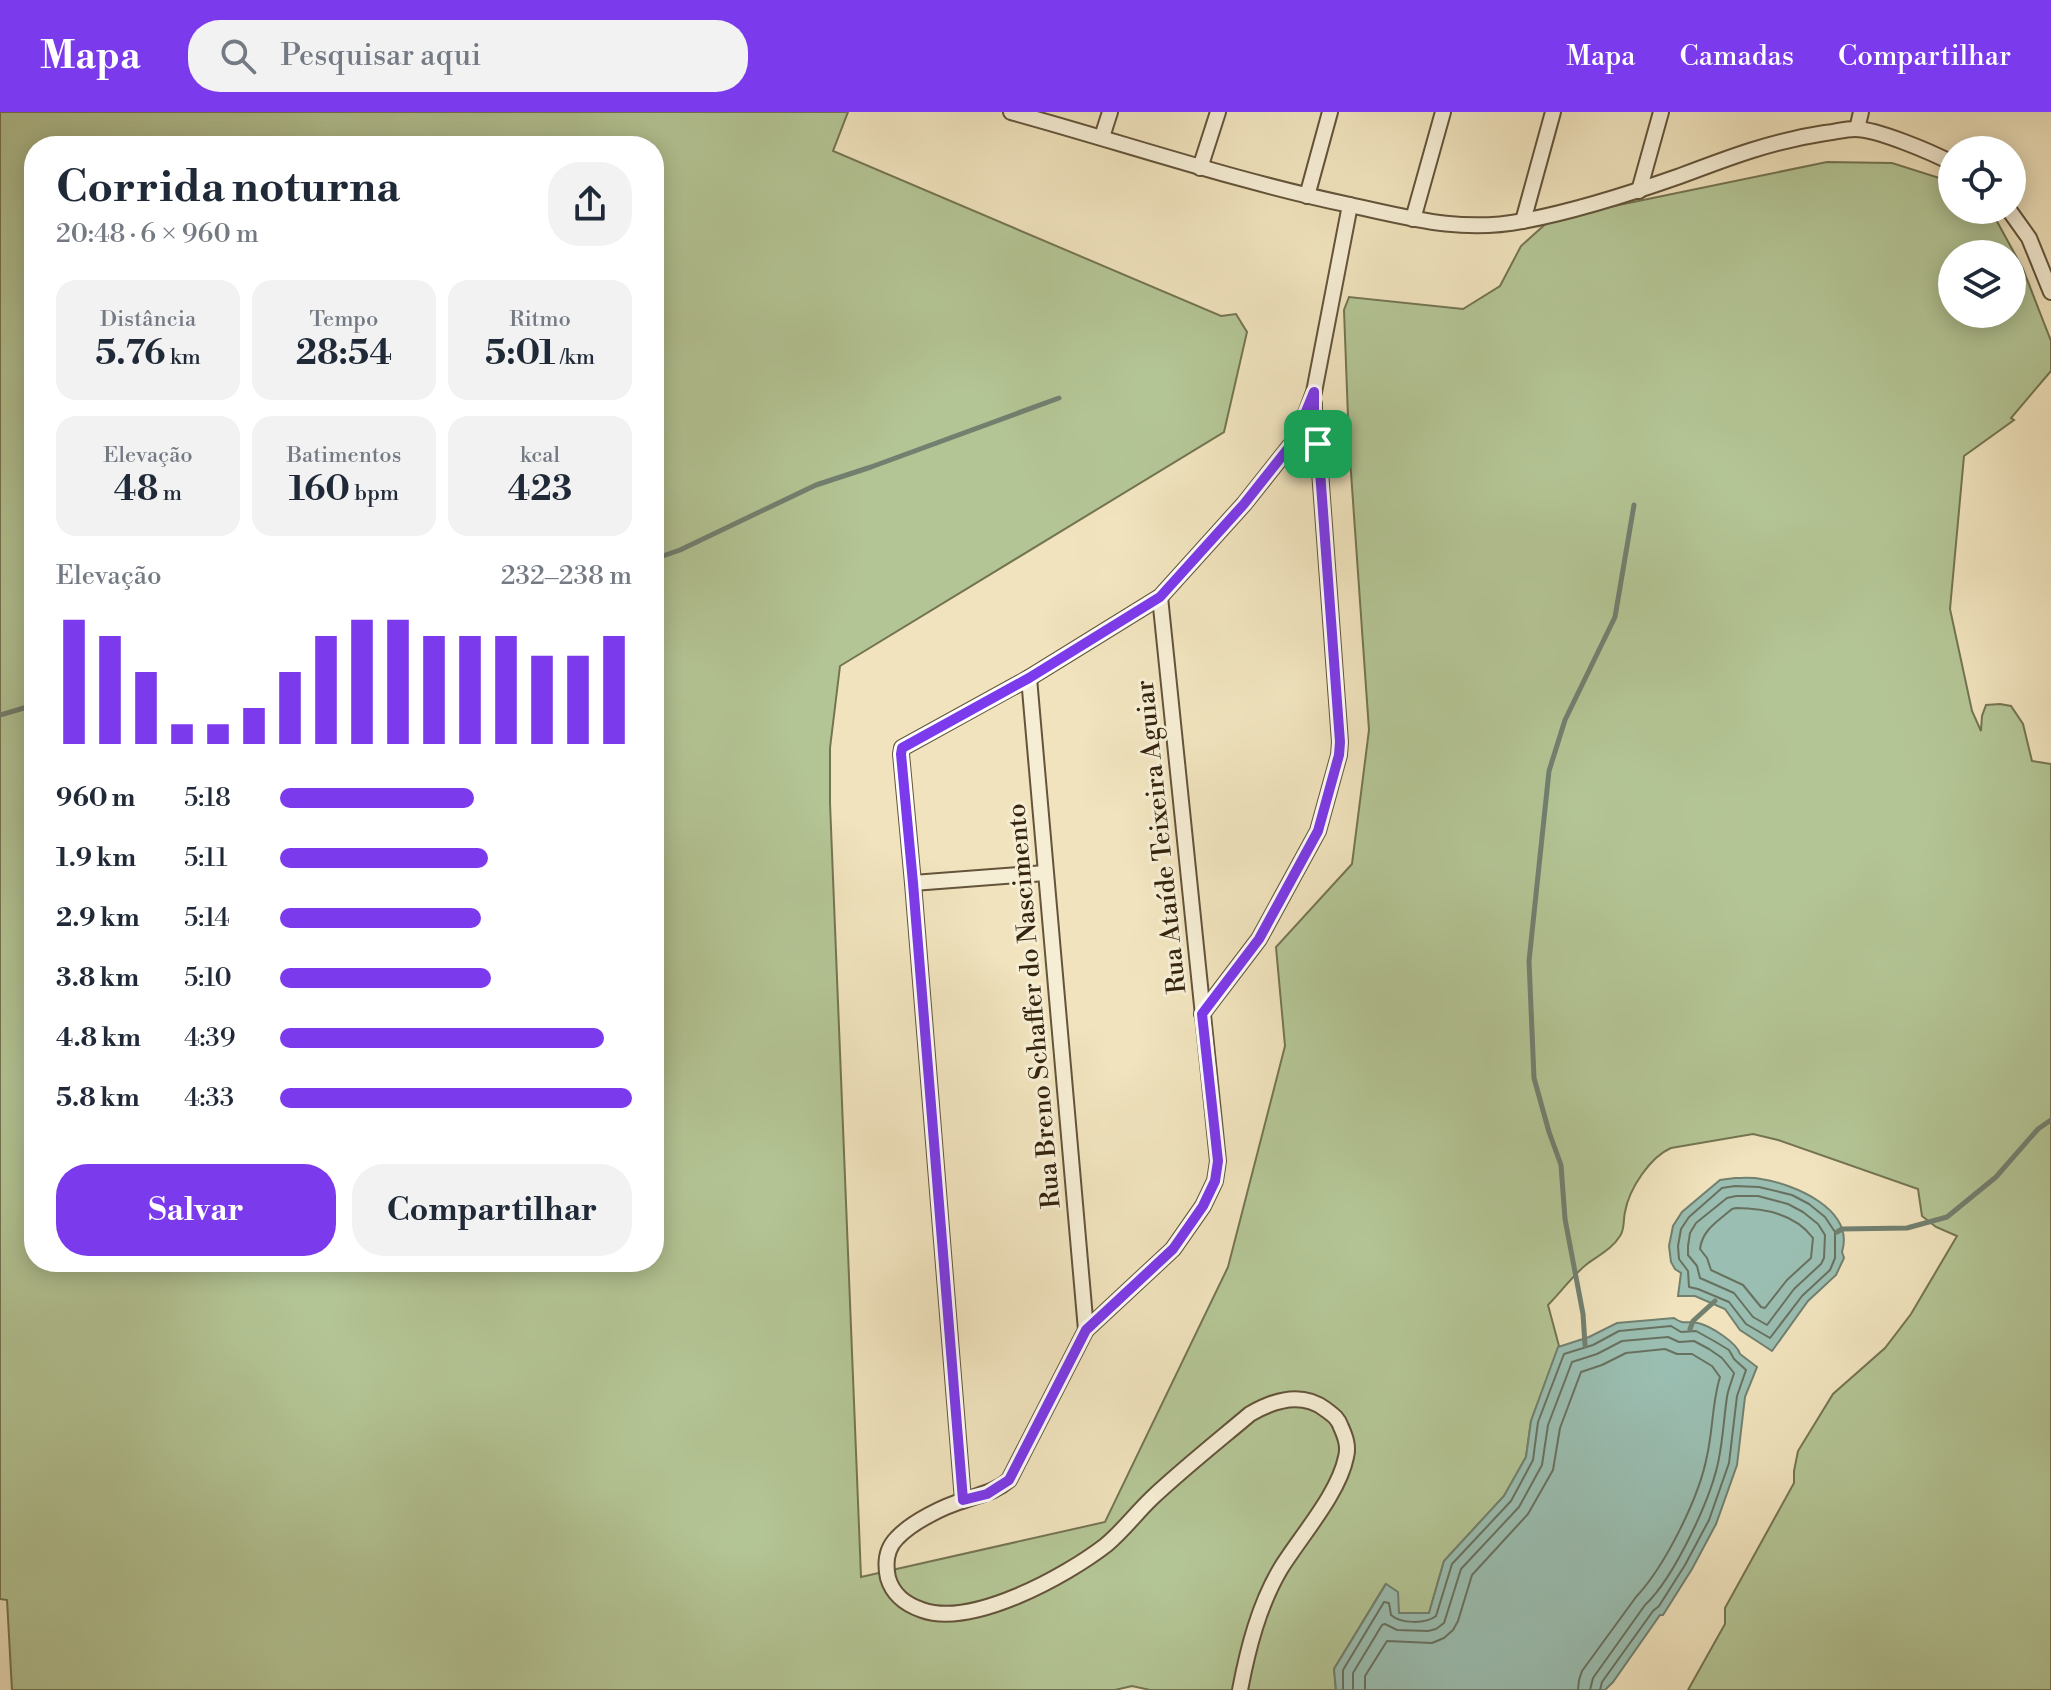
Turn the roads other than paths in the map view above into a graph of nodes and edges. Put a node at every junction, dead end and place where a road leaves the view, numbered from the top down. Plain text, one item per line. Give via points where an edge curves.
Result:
1 (1011, 112) edge
2 (1110, 112) edge
3 (1218, 112) edge
4 (1330, 112) edge
5 (1443, 112) edge
6 (1553, 112) edge
7 (1661, 112) edge
8 (1861, 112) edge
9 (1857, 129) junction
10 (1102, 137) junction
11 (1938, 156) edge
12 (1200, 168) junction
13 (1639, 191) junction
14 (1307, 196) junction
15 (1350, 205) junction
16 (1413, 219) junction
17 (1523, 221) junction
18 (2019, 224) edge
19 (2051, 292) edge
20 (1314, 392) junction
21 (1160, 597) junction
22 (1029, 678) junction
23 (1045, 873) junction
24 (913, 883) junction
25 (1202, 1014) junction
26 (1086, 1330) junction
27 (963, 1500) junction
28 (1240, 1690) edge

1 - 10 street
2 - 10 street
3 - 12 street
4 - 14 street
5 - 16 street
6 - 17 street
7 - 13 street
8 - 9 street
9 - 11 street
9 - 13 street via 1766,145
10 - 12 street
12 - 14 street
13 - 17 street
14 - 15 street
15 - 16 street
15 - 20 street
16 - 17 street via 1462,226
18 - 19 street
20 - 21 street via 1294,441
20 - 25 street via 1339,755 1318,831 1259,939
21 - 22 street
21 - 25 street, Rua Ataíde Teixeira Aguiar
22 - 23 street, Rua Breno Schaffer do Nascimento
22 - 24 street via 902,748
23 - 24 street
23 - 26 street, Rua Breno Schaffer do Nascimento
24 - 27 street
25 - 26 street, Rua Ataíde Teixeira Aguiar via 1218,1161 1215,1181 1173,1249
26 - 27 street, Rua Ataíde Teixeira Aguiar via 1009,1480 987,1494
27 - 28 street, Rua Ataíde Teixeira Aguiar via 918,1521 895,1540 887,1555 891,1588 904,1602 932,1614 992,1607 1066,1570 1107,1544 1167,1484 1266,1405 1301,1399 1338,1418 1347,1456 1258,1619

